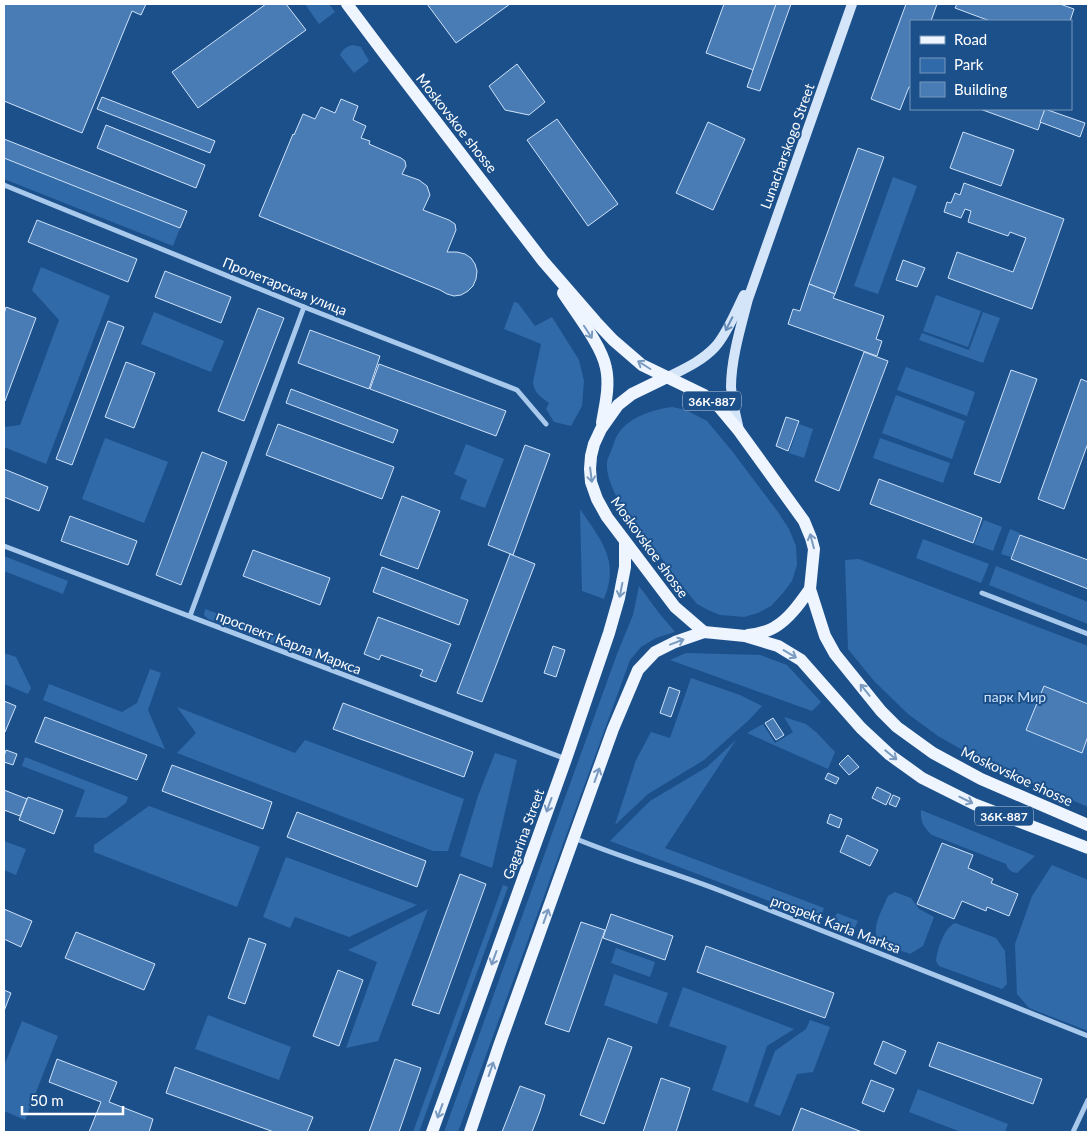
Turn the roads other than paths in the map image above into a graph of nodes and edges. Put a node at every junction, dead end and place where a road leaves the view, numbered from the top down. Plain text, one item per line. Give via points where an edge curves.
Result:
1 (347, 4) edge
2 (852, 4) edge
3 (4, 185) edge
4 (544, 261) junction
5 (759, 265) junction
6 (304, 306) junction
7 (667, 377) junction
8 (546, 424) dead end
9 (601, 429) junction
10 (739, 431) junction
11 (625, 542) junction
12 (4, 546) edge
13 (810, 589) junction
14 (982, 593) dead end
15 (190, 616) junction
16 (704, 632) junction
17 (1088, 634) edge
18 (746, 636) junction
19 (566, 759) junction
20 (1088, 825) edge
21 (574, 837) junction
22 (1088, 848) edge
23 (1088, 1036) edge
24 (1088, 1100) edge
25 (432, 1132) edge
26 (470, 1132) edge
27 (1073, 1132) edge

1 - 4 main road, Moskovskoe shosse / 36К-887
2 - 5 main road, Lunacharskogo Street
3 - 6 street, Пролетарская улица
7 -> 4 main road, Moskovskoe shosse / 36К-887 via 642,365 613,340
4 -> 9 main road, Moskovskoe shosse / 36К-887 via 603,356 608,388
5 -> 7 main road via 716,346 696,362
5 - 10 main road, Lunacharskogo Street via 738,337 732,379
6 - 8 street, Пролетарская улица via 517,390
6 - 15 street
7 - 9 main road, Moskovskoe shosse / 36К-887 via 623,400
7 - 10 main road, Moskovskoe shosse / 36К-887 via 704,395
9 -> 11 main road, Moskovskoe shosse / 36К-887 via 591,456 591,482 607,517
13 -> 10 main road, Moskovskoe shosse / 36К-887 via 814,549 804,521
11 - 16 main road, Moskovskoe shosse / 36К-887 via 675,607
11 -> 19 main road, Gagarina Street via 625,567 610,633
12 - 15 street, проспект Карла Маркса
13 - 18 main road, 36К-887 via 774,628
20 -> 13 main road, Moskovskoe shosse / 36К-887 via 981,779 933,753 897,727 835,654 821,626
14 - 17 street
15 - 19 street, проспект Карла Маркса
16 - 18 main road, 36К-887
21 -> 16 main road via 638,670 654,652
18 -> 22 main road, 36К-887 via 778,646 801,660 861,728 922,778 974,804
19 -> 25 main road, Gagarina Street
21 - 23 street, prospekt Karla Marksa
26 -> 21 main road
24 - 27 street

